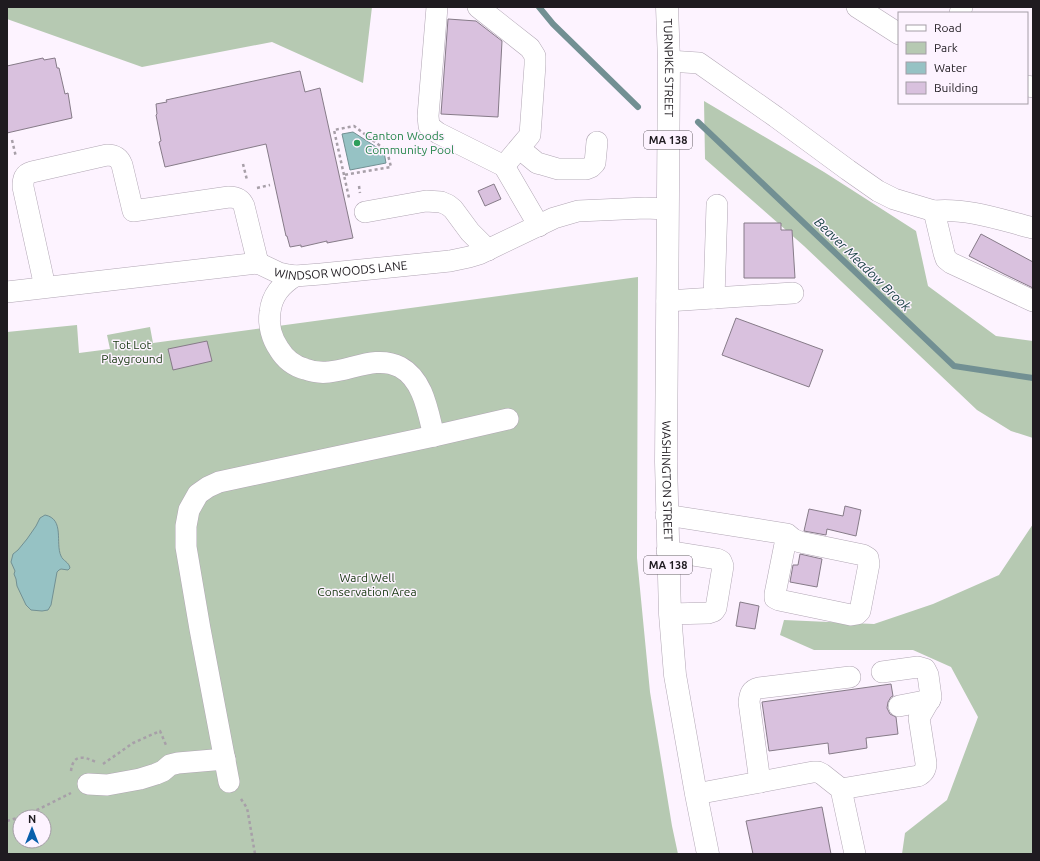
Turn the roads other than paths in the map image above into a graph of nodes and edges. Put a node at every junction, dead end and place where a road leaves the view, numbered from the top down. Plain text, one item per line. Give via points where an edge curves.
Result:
1 (437, 7) edge
2 (478, 7) edge
3 (667, 7) edge
4 (857, 7) edge
5 (898, 33) edge
6 (669, 61) junction
7 (597, 142) dead end
8 (520, 148) junction
9 (504, 166) junction
10 (717, 205) dead end
11 (357, 208) road end
12 (667, 209) junction
13 (934, 211) junction
14 (539, 226) junction
15 (1033, 228) edge
16 (488, 250) junction
17 (258, 264) junction
18 (667, 273) joint
19 (295, 276) junction
20 (45, 287) junction
21 (7, 292) edge
22 (793, 292) dead end
23 (714, 298) junction
24 (667, 301) junction
25 (1033, 301) edge
26 (508, 419) dead end
27 (434, 436) junction
28 (666, 515) junction
29 (787, 534) junction
30 (667, 551) junction
31 (670, 614) junction
32 (882, 672) dead end
33 (850, 677) dead end
34 (930, 700) junction
35 (899, 706) dead end
36 (225, 759) junction
37 (229, 782) dead end
38 (760, 782) junction
39 (88, 784) dead end
40 (841, 789) junction
41 (696, 794) junction
42 (708, 854) edge
43 (855, 854) edge

1 - 9 street via 429,126
2 - 8 street via 530,48 535,56 531,132
3 - 6 main road, TURNPIKE STREET / MA 138
4 - 5 street
6 - 12 main road, TURNPIKE STREET / MA 138
6 - 13 street via 699,63 878,191 894,199
7 - 8 street via 594,163 586,169 558,169 537,163
8 - 9 street
9 - 14 street
10 - 23 street
11 - 16 street via 426,201 441,202 453,209 470,232
12 - 14 street, WINDSOR WOODS LANE via 578,211 554,218
12 - 18 main road, TURNPIKE STREET / MA 138
13 - 15 street via 949,210 978,214
13 - 25 street via 946,259
14 - 16 street, WINDSOR WOODS LANE
16 - 19 street, WINDSOR WOODS LANE via 450,261
17 - 19 street, WINDSOR WOODS LANE via 279,273
17 - 20 street, WINDSOR WOODS LANE
17 - 20 street via 244,206 239,198 229,197 133,211 120,160 107,155 32,172 25,176 23,187
18 - 24 main road, WASHINGTON STREET / MA 138
19 - 27 street via 279,289 270,310 270,327 284,356 302,368 316,372 337,371 374,363 392,364 401,368 410,375 422,394
20 - 21 street, WINDSOR WOODS LANE
22 - 23 street
23 - 24 street
24 - 28 main road, WASHINGTON STREET / MA 138
26 - 27 street
27 - 36 street via 219,482 198,494 189,510 186,547
28 - 29 street
28 - 30 main road, WASHINGTON STREET / MA 138
29 - 29 street via 800,542 868,558 860,611 857,614 851,615 775,598
30 - 31 main road, WASHINGTON STREET / MA 138
30 - 31 street via 717,559 723,566 714,611
31 - 41 main road, WASHINGTON STREET / MA 138 via 675,675
32 - 34 street via 918,667 925,669 931,691
33 - 38 street via 759,688 751,692 749,702
34 - 35 street
34 - 40 street via 919,718 926,763 922,774
36 - 37 street
36 - 39 street via 178,763 140,779 107,785
38 - 40 street via 818,772
38 - 41 street
40 - 43 street
41 - 42 main road, WASHINGTON STREET / MA 138

